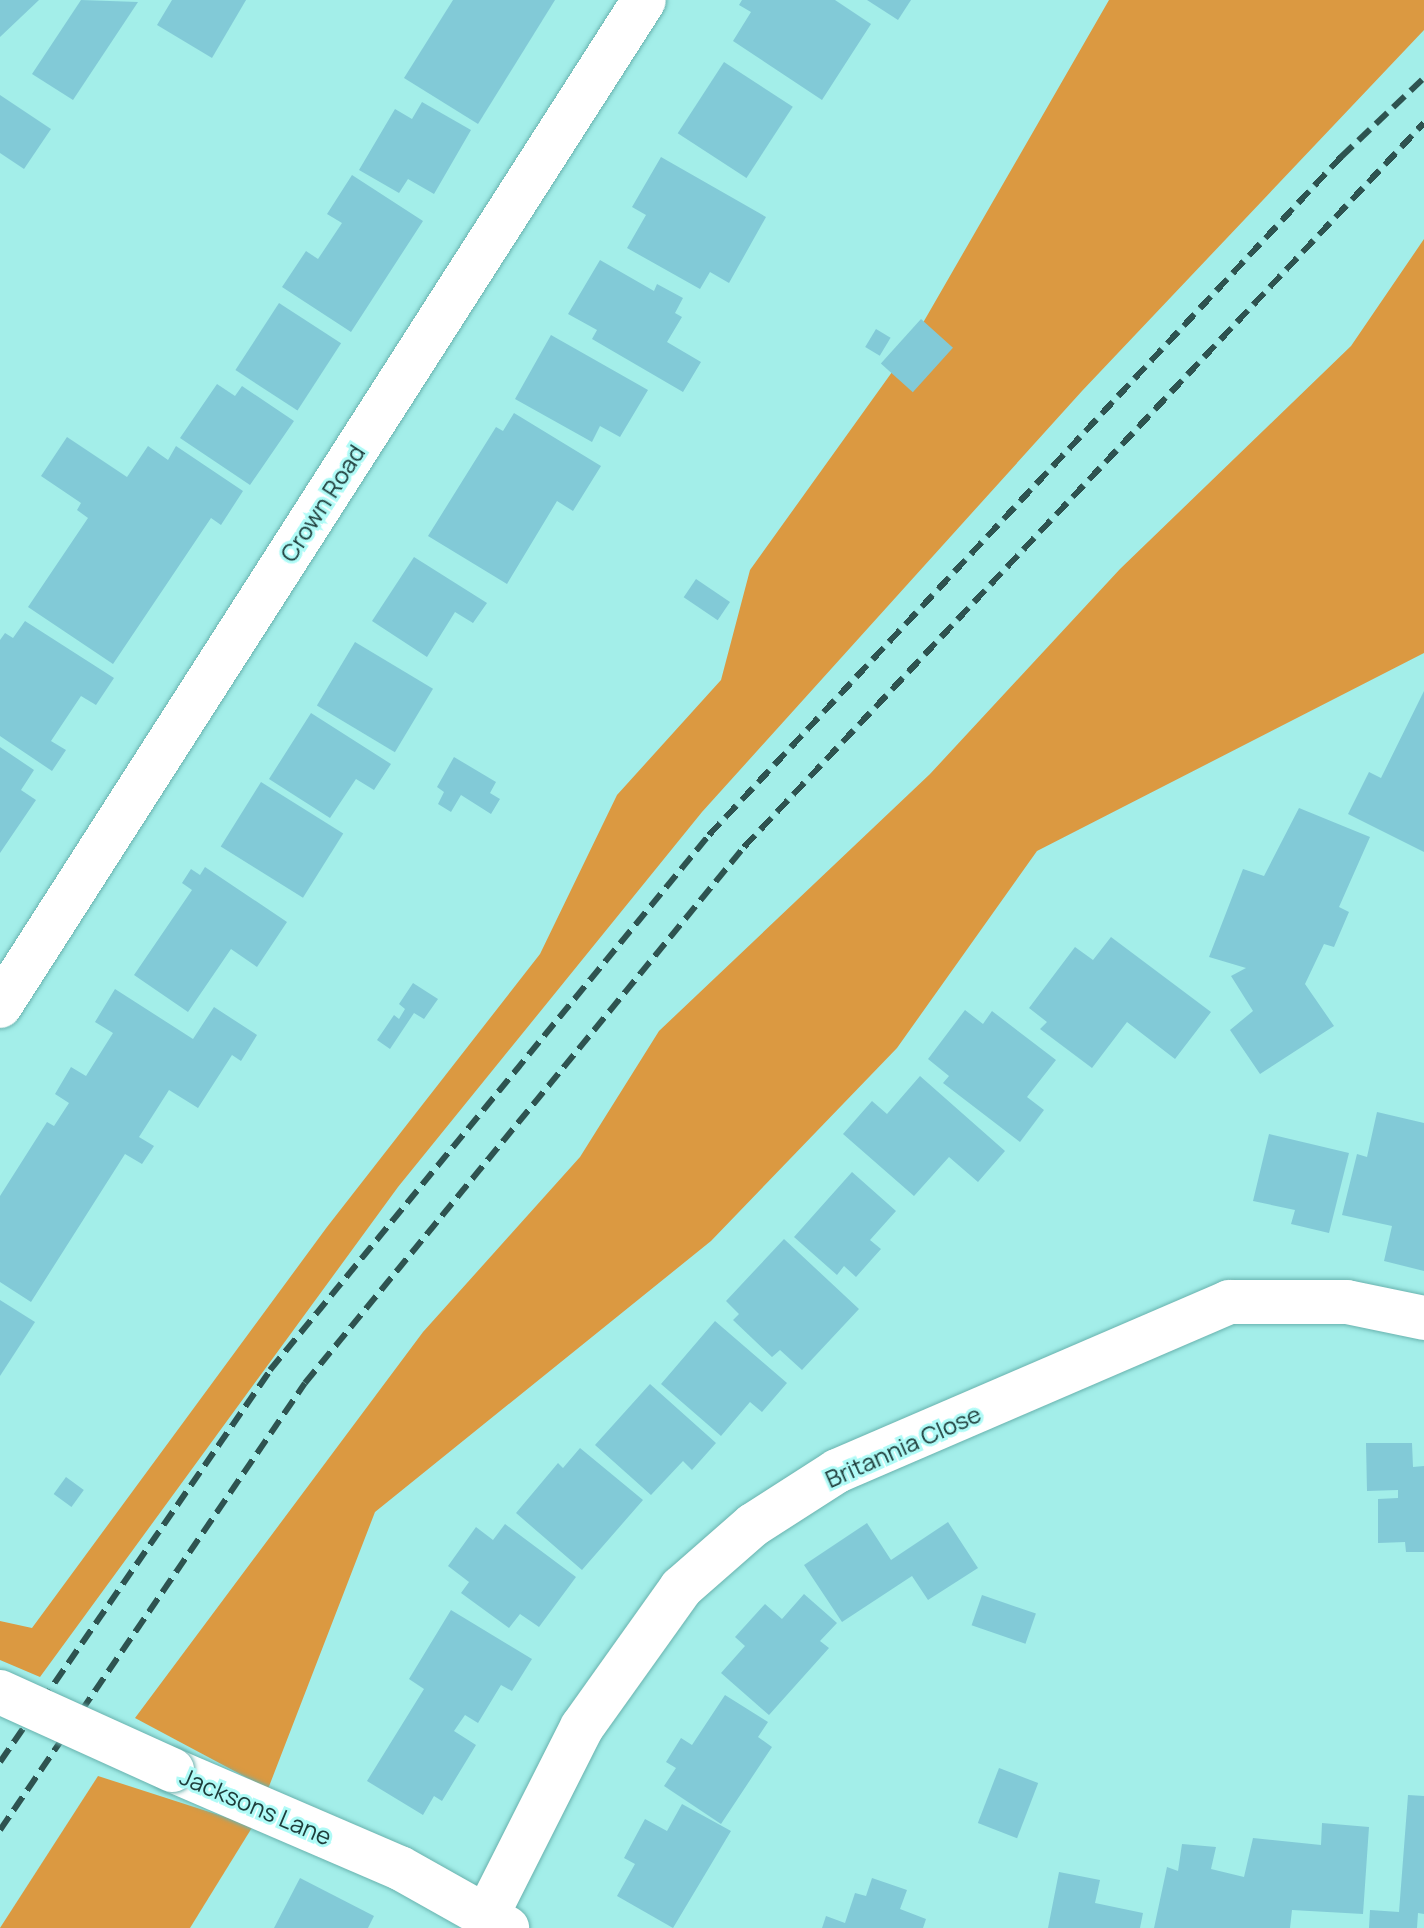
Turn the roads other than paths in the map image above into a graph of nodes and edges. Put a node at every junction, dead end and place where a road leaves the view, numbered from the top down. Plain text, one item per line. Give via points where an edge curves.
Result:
1 (644, 0) edge
2 (0, 1006) edge
3 (1424, 1318) edge
4 (0, 1692) edge
5 (497, 1923) edge

1 - 2 street, Crown Road
3 - 5 street, Britannia Close via 1347,1302 1229,1302 837,1471 753,1525 681,1588 582,1727
4 - 5 street, Jacksons Lane, bridge via 400,1868

